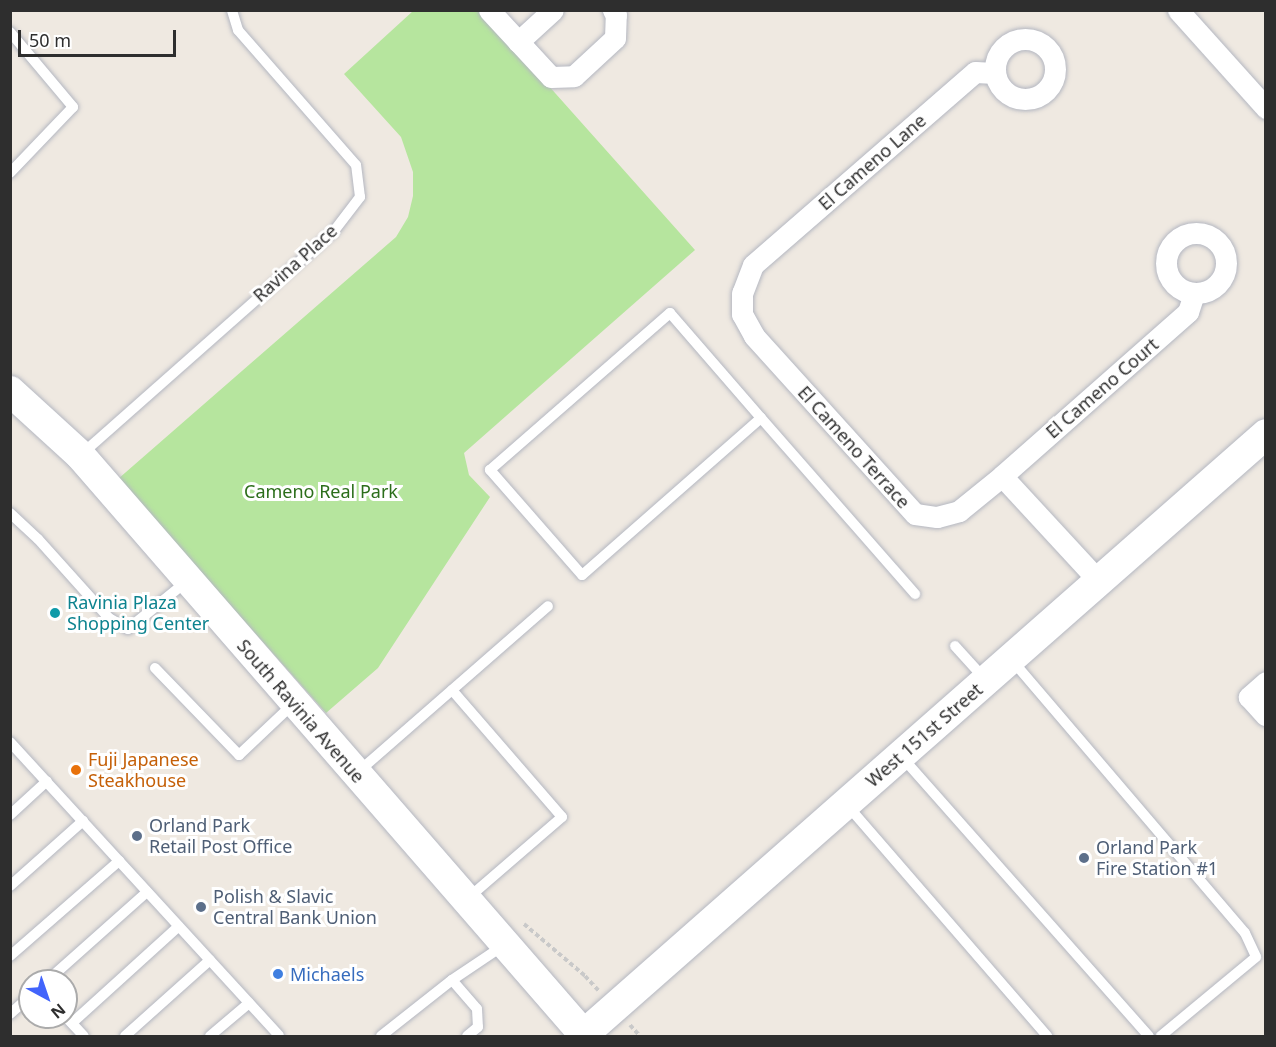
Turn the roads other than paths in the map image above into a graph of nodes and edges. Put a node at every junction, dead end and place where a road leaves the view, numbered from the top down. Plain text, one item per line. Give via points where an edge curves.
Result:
1 (232, 10) edge
2 (489, 10) edge
3 (553, 10) edge
4 (613, 10) edge
5 (1178, 10) edge
6 (10, 32) edge
7 (518, 42) junction
8 (994, 72) dead end
9 (1266, 108) edge
10 (10, 173) edge
11 (753, 265) joint
12 (1194, 294) dead end
13 (10, 391) edge
14 (761, 418) junction
15 (1266, 434) edge
16 (80, 456) junction
17 (1002, 476) junction
18 (10, 513) edge
19 (188, 580) junction
20 (1099, 581) junction
21 (915, 594) dead end
22 (548, 606) dead end
23 (955, 646) dead end
24 (1011, 659) junction
25 (155, 668) dead end
26 (986, 681) junction
27 (1266, 682) edge
28 (452, 690) junction
29 (294, 703) junction
30 (1266, 716) edge
31 (10, 742) edge
32 (901, 756) junction
33 (356, 774) junction
34 (47, 781) junction
35 (846, 804) junction
36 (10, 815) edge
37 (83, 821) junction
38 (119, 861) junction
39 (10, 886) edge
40 (147, 892) junction
41 (466, 900) junction
42 (179, 926) junction
43 (504, 944) junction
44 (10, 956) edge
45 (210, 960) junction
46 (60, 969) edge
47 (452, 980) junction
48 (249, 1003) junction
49 (78, 1012) edge
50 (125, 1036) edge
51 (210, 1036) edge
52 (279, 1036) edge
53 (381, 1036) edge
54 (467, 1036) edge
55 (584, 1036) edge
56 (1047, 1036) edge
57 (1149, 1036) edge
58 (1161, 1036) edge

1 - 16 lane, Ravina Place via 238,30 356,165 360,197 334,231
2 - 7 street
3 - 7 street
4 - 7 street via 615,38 574,76 551,77
5 - 9 street
6 - 10 lane via 73,107
8 - 11 street, El Cameno Lane via 975,72
11 - 17 street, El Cameno Terrace via 745,280 742,314 754,336 915,514 937,517 959,511
12 - 17 street, El Cameno Court via 1188,312
13 - 16 street, South Ravinia Avenue
14 - 14 lane via 670,314 490,470 582,575
14 - 21 lane
15 - 20 street, West 151st Street
16 - 19 street, South Ravinia Avenue
17 - 20 street
18 - 19 lane via 109,618 128,629
19 - 29 street, South Ravinia Avenue
20 - 24 street, West 151st Street
22 - 28 lane
23 - 26 lane
24 - 26 street, West 151st Street
24 - 58 lane via 1245,933 1256,957
25 - 29 lane via 239,756
26 - 32 street, West 151st Street
27 - 30 street via 1249,697
28 - 33 lane
28 - 41 lane via 562,817
29 - 33 street, South Ravinia Avenue
31 - 34 lane
32 - 35 street, West 151st Street
32 - 57 lane
33 - 41 street, South Ravinia Avenue
34 - 36 lane
34 - 37 lane
35 - 55 street, West 151st Street
35 - 56 lane
37 - 38 lane
37 - 39 lane
38 - 40 lane
38 - 44 lane
40 - 42 lane
40 - 46 lane
41 - 43 street, South Ravinia Avenue
42 - 45 lane
42 - 49 lane
43 - 47 lane
43 - 55 street, South Ravinia Avenue
45 - 48 lane
45 - 50 lane
47 - 53 lane
47 - 54 lane via 477,1009 478,1027
48 - 51 lane
48 - 52 lane

